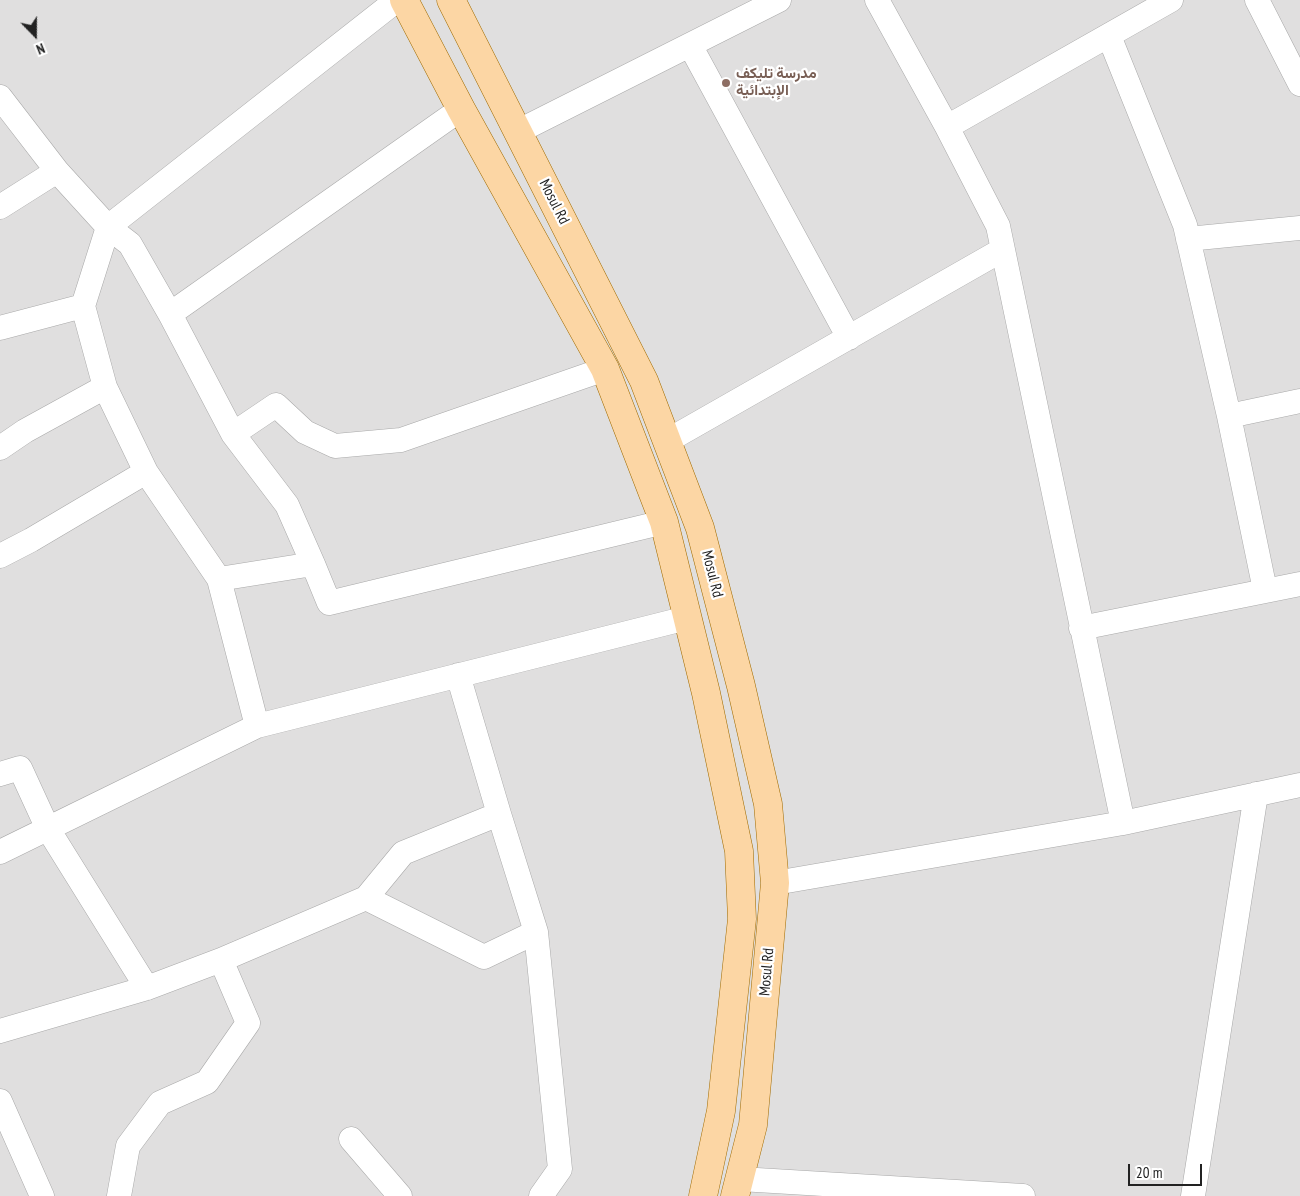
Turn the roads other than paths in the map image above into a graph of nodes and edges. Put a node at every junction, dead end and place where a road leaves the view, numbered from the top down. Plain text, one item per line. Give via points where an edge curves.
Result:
1 (397, 0) edge
2 (404, 0) edge
3 (451, 0) edge
4 (779, 0) edge
5 (877, 0) edge
6 (1171, 0) edge
7 (1258, 0) edge
8 (1109, 36) junction
9 (690, 45) junction
10 (1300, 84) edge
11 (0, 98) edge
12 (461, 109) junction
13 (947, 127) junction
14 (519, 131) junction
15 (57, 171) junction
16 (0, 207) edge
17 (108, 227) junction
18 (1300, 228) edge
19 (1188, 239) junction
20 (1002, 250) junction
21 (83, 306) junction
22 (170, 314) junction
23 (0, 328) edge
24 (849, 338) junction
25 (606, 369) junction
26 (106, 387) junction
27 (1300, 401) edge
28 (1230, 416) junction
29 (233, 434) junction
30 (667, 441) junction
31 (0, 448) edge
32 (146, 472) junction
33 (664, 522) junction
34 (0, 556) edge
35 (313, 564) junction
36 (219, 579) junction
37 (1300, 584) edge
38 (1265, 590) junction
39 (687, 618) junction
40 (1081, 628) junction
41 (458, 675) junction
42 (741, 686) junction
43 (706, 693) junction
44 (257, 726) junction
45 (0, 774) edge
46 (1300, 785) edge
47 (1256, 794) junction
48 (499, 814) junction
49 (1123, 823) junction
50 (48, 829) junction
51 (0, 852) edge
52 (775, 883) junction
53 (366, 898) junction
54 (536, 932) junction
55 (221, 960) junction
56 (148, 988) junction
57 (0, 1031) edge
58 (0, 1100) edge
59 (350, 1139) dead end
60 (737, 1188) edge
61 (42, 1196) edge
62 (119, 1196) edge
63 (400, 1196) edge
64 (541, 1196) edge
65 (703, 1196) edge
66 (1023, 1196) edge
67 (1193, 1196) edge

1 - 17 street
2 - 12 main road
3 - 14 main road, Mosul Rd
4 - 9 street
5 - 13 street
6 - 8 street
7 - 10 street
8 - 13 street
8 - 19 street
9 - 14 street
9 - 24 street
11 - 15 street
12 - 22 street
12 - 25 main road
13 - 20 street via 998,226
14 - 30 main road, Mosul Rd via 644,381
15 - 16 street
15 - 17 street
17 - 21 street
17 - 22 street via 130,244
18 - 19 street
19 - 28 street
20 - 24 street
20 - 40 street
21 - 23 street
21 - 26 street
22 - 29 street
24 - 30 street
25 - 29 street via 401,440 335,446 305,432 276,405
25 - 33 main road
26 - 31 street via 24,431
26 - 32 street
27 - 28 street
28 - 38 street
29 - 35 street via 287,504
30 - 42 main road, Mosul Rd via 700,528
32 - 34 street
32 - 36 street
33 - 35 street via 329,603
33 - 39 main road
35 - 36 street
36 - 44 street
37 - 38 street
38 - 40 street
39 - 41 street
39 - 43 main road
40 - 49 street
41 - 44 street
41 - 48 street
42 - 43 main road
42 - 52 main road, Mosul Rd via 768,804
43 - 65 main road via 740,851 742,919 721,1111
44 - 50 street
45 - 50 street via 20,768
46 - 47 street
47 - 49 street
47 - 67 street
48 - 53 street via 403,853
48 - 54 street
49 - 52 street
50 - 51 street
50 - 56 street
52 - 60 main road, Mosul Rd via 753,1125
53 - 54 street via 484,957
53 - 55 street
54 - 64 street via 560,1170
55 - 56 street
55 - 62 street via 248,1023 208,1082 160,1103 128,1146
56 - 57 street
58 - 61 street
59 - 63 street
60 - 66 street

